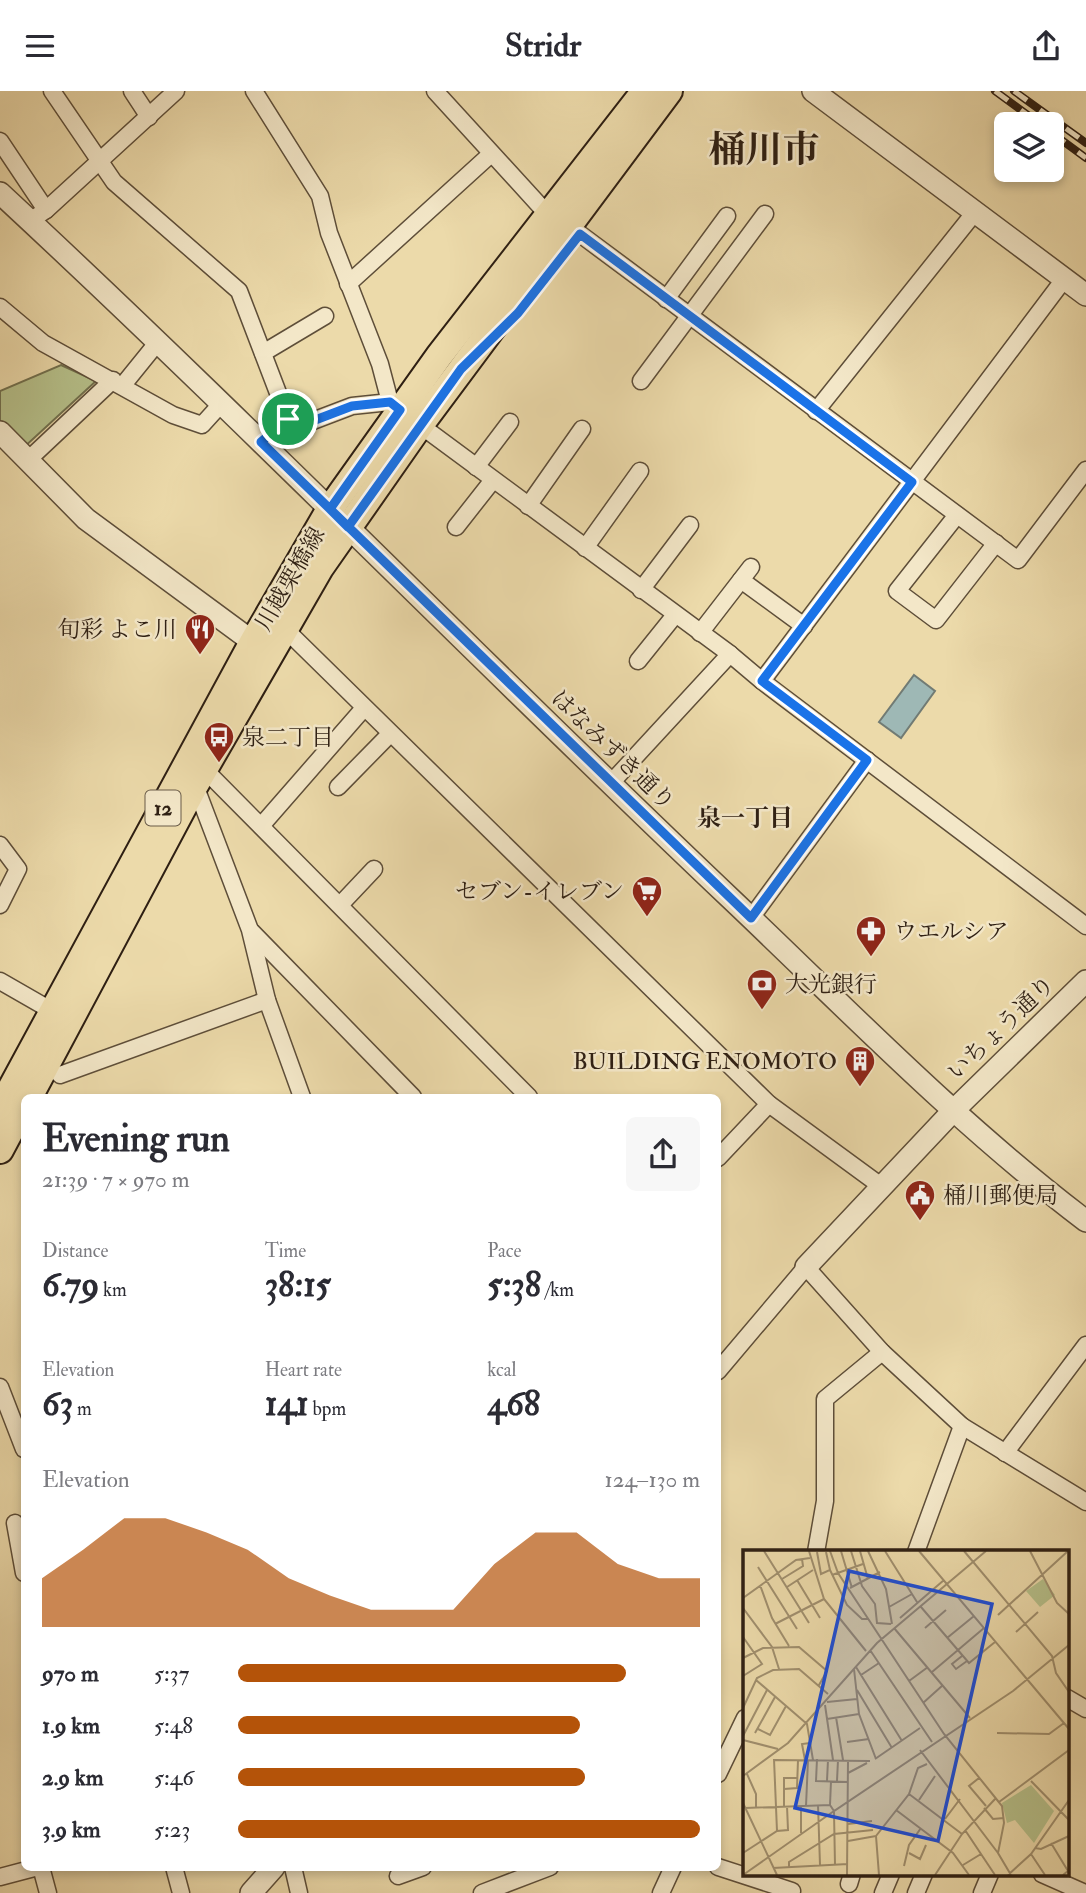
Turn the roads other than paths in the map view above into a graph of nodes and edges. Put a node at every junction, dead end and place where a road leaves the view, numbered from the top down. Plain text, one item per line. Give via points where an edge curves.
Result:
1 (52, 91) edge
2 (132, 91) edge
3 (176, 91) edge
4 (435, 91) edge
5 (645, 91) edge
6 (669, 91) edge
7 (690, 91) edge
8 (813, 91) edge
9 (261, 94) edge
10 (633, 110) edge
11 (149, 117) junction
12 (0, 141) edge
13 (491, 154) junction
14 (102, 160) junction
15 (0, 193) edge
16 (540, 206) junction
17 (975, 212) junction
18 (765, 214) dead end
19 (38, 216) junction
20 (727, 216) dead end
21 (580, 234) junction
22 (1065, 278) junction
23 (348, 283) junction
24 (1086, 295) edge
25 (666, 299) junction
26 (0, 307) edge
27 (325, 316) dead end
28 (691, 317) junction
29 (157, 343) junction
30 (263, 353) junction
31 (450, 362) junction
32 (641, 381) dead end
33 (118, 383) junction
34 (221, 404) junction
35 (816, 411) junction
36 (403, 412) junction
37 (288, 419) junction
38 (510, 422) dead end
39 (582, 429) dead end
40 (0, 432) edge
41 (261, 442) junction
42 (28, 460) junction
43 (476, 467) junction
44 (1086, 470) edge
45 (640, 471) dead end
46 (493, 479) junction
47 (912, 482) junction
48 (528, 506) junction
49 (957, 515) junction
50 (339, 518) junction
51 (690, 525) dead end
52 (456, 527) dead end
53 (996, 543) junction
54 (585, 548) junction
55 (641, 590) junction
56 (675, 615) junction
57 (804, 625) junction
58 (285, 629) junction
59 (700, 633) junction
60 (253, 642) junction
61 (730, 654) junction
62 (638, 661) dead end
63 (762, 681) junction
64 (364, 708) junction
65 (390, 734) junction
66 (867, 760) junction
67 (200, 777) junction
68 (610, 784) junction
69 (338, 787) dead end
70 (261, 826) junction
71 (0, 845) edge
72 (374, 869) dead end
73 (0, 905) edge
74 (340, 905) junction
75 (751, 918) junction
76 (1086, 926) edge
77 (250, 930) junction
78 (0, 981) edge
79 (1086, 981) edge
80 (267, 999) junction
81 (54, 1012) junction
82 (60, 1075) dead end
83 (31, 1094) edge
84 (301, 1094) edge
85 (410, 1094) edge
86 (526, 1094) edge
87 (769, 1104) junction
88 (0, 1109) edge
89 (21, 1111) edge
90 (953, 1111) junction
91 (0, 1150) edge
92 (721, 1156) edge
93 (881, 1186) junction
94 (1086, 1221) edge
95 (806, 1267) junction
96 (1086, 1345) edge
97 (882, 1352) junction
98 (721, 1367) edge
99 (1, 1394) edge
100 (962, 1426) junction
101 (21, 1442) edge
102 (1005, 1453) junction
103 (1086, 1502) edge
104 (13, 1524) edge
105 (816, 1550) edge
106 (917, 1550) edge
107 (21, 1560) edge
108 (1068, 1699) edge
109 (1086, 1709) edge
110 (740, 1738) edge
111 (721, 1769) edge
112 (721, 1868) edge
113 (23, 1871) edge
114 (40, 1871) edge
115 (175, 1871) edge
116 (270, 1871) edge
117 (294, 1871) edge
118 (540, 1871) edge
119 (671, 1871) edge
120 (397, 1872) edge
121 (891, 1875) edge
122 (924, 1875) edge
123 (990, 1875) edge
124 (1044, 1875) edge
125 (0, 1877) edge
126 (792, 1891) dead end
127 (48, 1893) edge
128 (181, 1893) edge
129 (251, 1893) edge
130 (299, 1893) edge
131 (402, 1893) edge
132 (482, 1893) edge
133 (662, 1893) edge
134 (883, 1893) edge
135 (916, 1893) edge
136 (982, 1893) edge
137 (1085, 1893) edge

1 - 14 street
2 - 11 street
3 - 11 street
4 - 13 street
5 - 10 main road, 川越栗橋線 / 12
6 - 10 main road, 川越栗橋線 / 12
7 - 21 main road
8 - 17 street
9 - 23 street via 320,196
10 - 16 main road
10 - 31 main road, 川越栗橋線 / 12
11 - 14 street
12 - 19 street
13 - 16 street
13 - 23 street
14 - 19 street
14 - 30 street via 114,182 239,291
15 - 19 street, はなみずき通り
16 - 31 main road via 481,284
17 - 22 street
17 - 35 street
18 - 28 street
19 - 29 street, はなみずき通り
20 - 25 street
21 - 25 street
21 - 31 main road via 518,313
22 - 24 street
22 - 47 street
23 - 36 street
25 - 28 street
26 - 33 street via 43,343
27 - 30 street
28 - 32 street
28 - 35 street
29 - 33 street
29 - 34 street, はなみずき通り
30 - 37 street
31 - 36 main road, 川越栗橋線 / 12
33 - 34 street via 173,415 202,425
33 - 42 street
34 - 41 street, はなみずき通り
35 - 47 street
36 - 37 street via 352,406 310,422
36 - 43 street
36 - 50 main road, 川越栗橋線 / 12
37 - 41 street
38 - 43 street
39 - 48 street
40 - 42 street
41 - 50 street, はなみずき通り
42 - 60 street via 86,519
43 - 46 street
44 - 53 street via 1018,559
45 - 54 street
46 - 48 street
46 - 52 street
47 - 49 street
47 - 57 street
48 - 54 street
49 - 53 street
49 - 53 street via 897,591 936,620
50 - 58 main road, 川越栗橋線 / 12
50 - 60 main road, 川越栗橋線 / 12
50 - 68 street, はなみずき通り
51 - 55 street
54 - 55 street
55 - 56 street
56 - 59 street
56 - 62 street
57 - 59 street via 746,573
57 - 63 street
58 - 64 street
58 - 67 main road, 川越栗橋線 / 12
59 - 61 street
60 - 81 main road, 川越栗橋線 / 12
61 - 63 street
61 - 68 street
63 - 66 street
64 - 65 street
64 - 70 street
65 - 69 street
65 - 87 street
66 - 75 street
66 - 76 street
67 - 70 street
67 - 77 street
67 - 83 main road, 川越栗橋線 / 12
68 - 75 street, はなみずき通り
70 - 74 street
71 - 73 street via 18,869
72 - 74 street
74 - 86 street
75 - 90 street, はなみずき通り
77 - 80 street
77 - 85 street
78 - 81 street
79 - 90 street, いちょう通り
80 - 82 street
80 - 84 street
81 - 88 main road, 川越栗橋線 / 12
87 - 92 street
87 - 93 street
89 - 91 main road
90 - 93 street, いちょう通り
90 - 94 street, はなみずき通り
93 - 95 street, いちょう通り
95 - 97 street
95 - 98 street
96 - 102 street
97 - 100 street
97 - 105 street via 825,1399 825,1501
99 - 101 street
100 - 102 street
100 - 106 street
102 - 103 street
104 - 107 street
108 - 109 street
110 - 111 street
112 - 126 street
113 - 125 street
114 - 127 street
115 - 128 street
116 - 129 street
117 - 130 street
118 - 132 street
119 - 133 street
120 - 131 street
121 - 134 street
122 - 135 street
123 - 136 street
124 - 137 street

